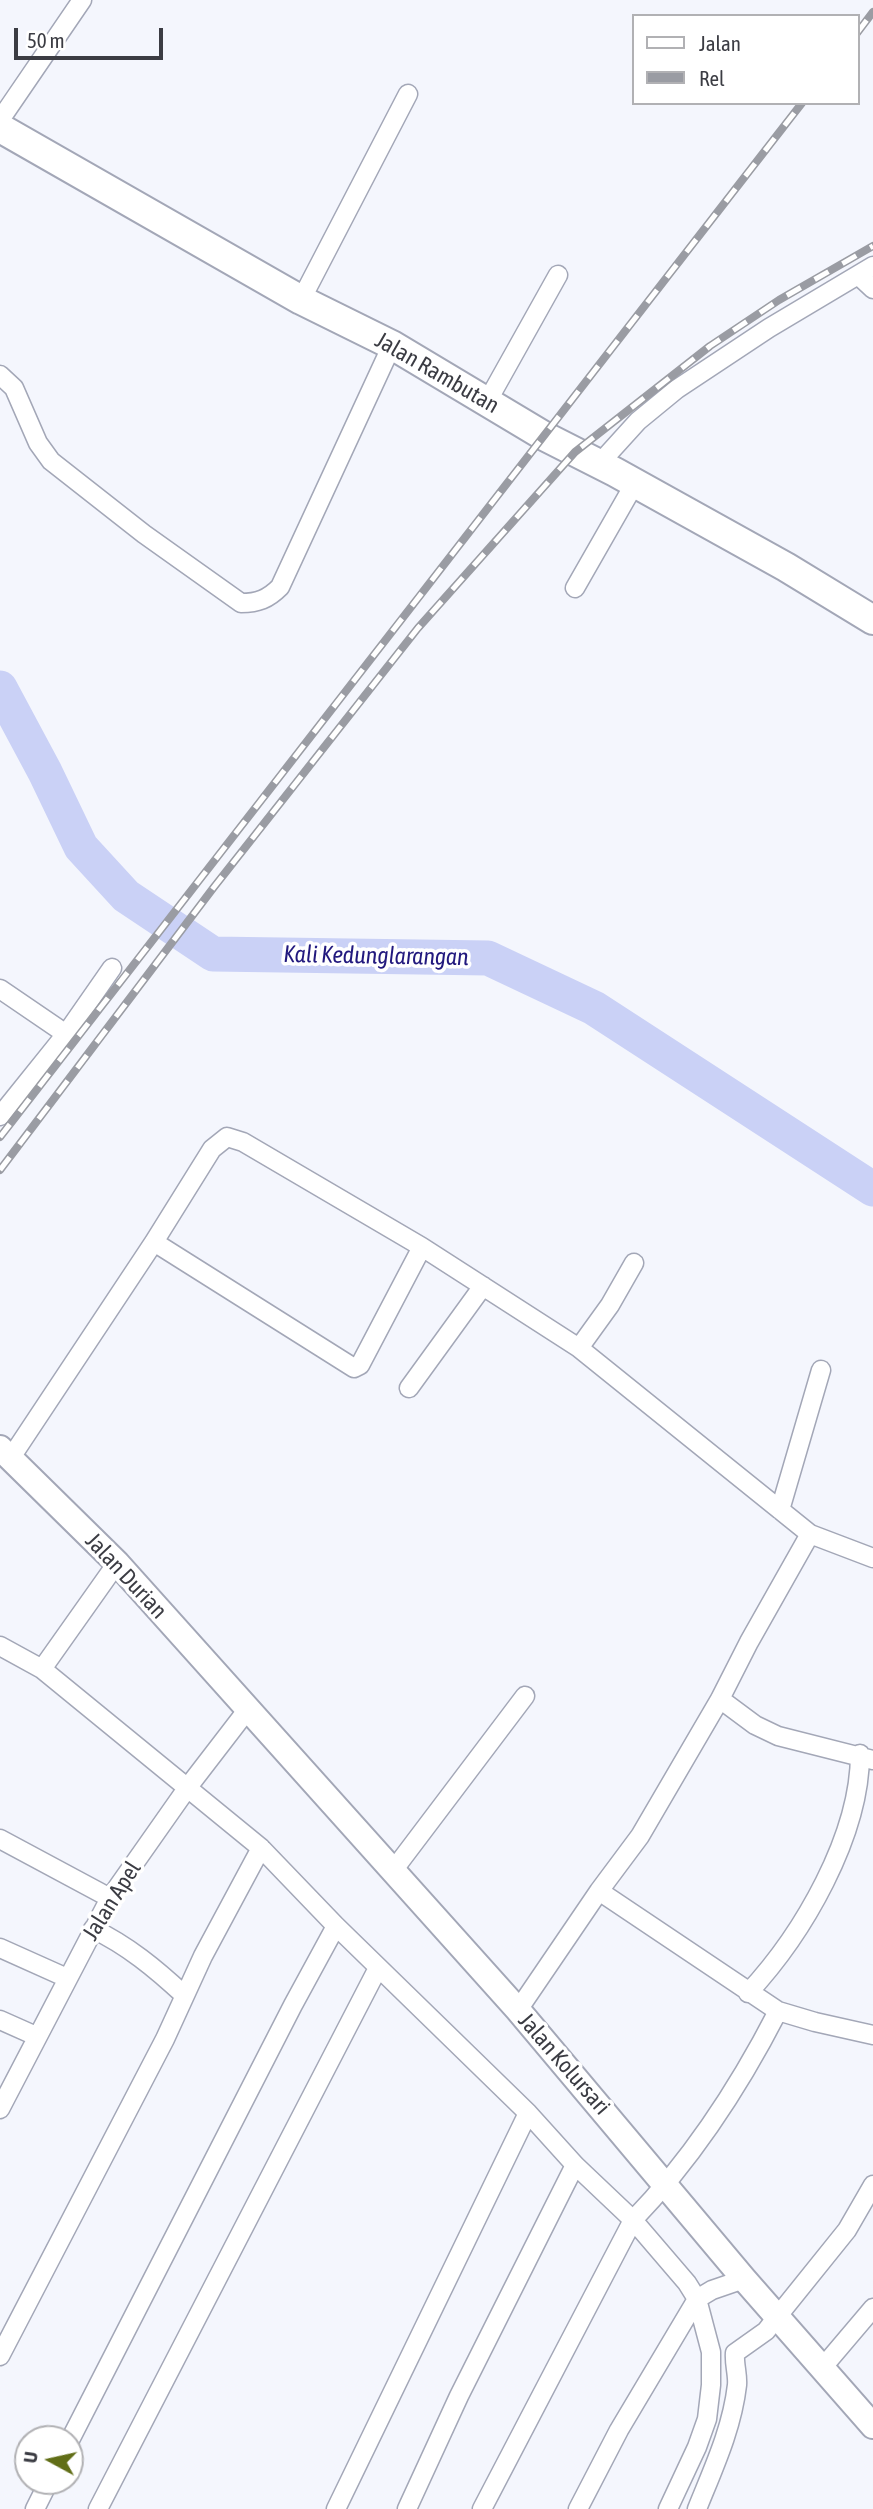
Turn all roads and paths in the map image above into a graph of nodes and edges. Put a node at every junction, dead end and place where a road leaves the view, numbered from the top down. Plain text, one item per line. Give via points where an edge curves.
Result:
1 (82, 0) edge
2 (408, 94) dead end
3 (0, 120) edge
4 (0, 128) edge
5 (866, 270) edge
6 (558, 275) dead end
7 (873, 289) edge
8 (301, 300) junction
9 (392, 345) junction
10 (0, 375) edge
11 (487, 402) junction
12 (599, 464) junction
13 (635, 483) junction
14 (575, 588) dead end
15 (873, 620) edge
16 (112, 968) dead end
17 (0, 989) edge
18 (66, 1034) junction
19 (0, 1116) edge
20 (154, 1242) junction
21 (422, 1247) junction
22 (634, 1263) dead end
23 (483, 1286) junction
24 (579, 1348) junction
25 (821, 1370) dead end
26 (409, 1388) dead end
27 (5, 1454) edge
28 (780, 1510) junction
29 (810, 1535) junction
30 (873, 1558) edge
31 (113, 1568) junction
32 (0, 1646) edge
33 (42, 1669) junction
34 (525, 1696) dead end
35 (720, 1699) junction
36 (248, 1709) junction
37 (866, 1757) edge
38 (192, 1782) junction
39 (0, 1839) edge
40 (261, 1848) junction
41 (392, 1872) junction
42 (599, 1891) junction
43 (110, 1898) junction
44 (336, 1926) junction
45 (93, 1929) junction
46 (0, 1948) edge
47 (378, 1968) junction
48 (67, 1978) junction
49 (748, 1993) junction
50 (184, 1995) junction
51 (518, 2010) junction
52 (778, 2011) junction
53 (0, 2020) edge
54 (873, 2035) edge
55 (36, 2036) junction
56 (0, 2109) edge
57 (528, 2113) junction
58 (575, 2165) junction
59 (873, 2185) edge
60 (663, 2189) junction
61 (637, 2216) junction
62 (744, 2279) junction
63 (703, 2295) junction
64 (873, 2308) edge
65 (777, 2317) junction
66 (0, 2357) edge
67 (823, 2367) junction
68 (872, 2424) edge
69 (78, 2425) edge
70 (98, 2509) edge
71 (336, 2509) edge
72 (407, 2509) edge
73 (482, 2509) edge
74 (578, 2509) edge
75 (668, 2509) edge
76 (697, 2509) edge

1 - 3 street
2 - 8 street
4 - 8 main road, Jalan Rambutan
5 - 7 street
5 - 12 street via 677,389 638,421
6 - 11 street
8 - 9 main road, Jalan Rambutan
9 - 10 street via 279,587 257,603 242,603 51,461 38,443 15,388
9 - 11 main road, Jalan Rambutan
11 - 12 main road, Jalan Rambutan
12 - 13 main road, Jalan Rambutan
13 - 14 street
13 - 15 main road, Jalan Rambutan
16 - 18 street
17 - 18 street
18 - 19 street
20 - 21 street via 212,1149 227,1137 243,1142
20 - 21 street via 354,1368 360,1365
20 - 27 street
21 - 23 street
22 - 24 street
23 - 24 street
23 - 26 street
24 - 28 street
25 - 28 street
27 - 31 street, Jalan Durian
28 - 29 street
29 - 30 street
29 - 35 street
31 - 33 street
31 - 36 street, Jalan Durian
32 - 33 street
33 - 38 street
34 - 41 street
35 - 37 street via 778,1736
35 - 42 street via 640,1836
36 - 38 street, Jalan Apel
36 - 41 street, Jalan Kolursari
37 - 49 street via 835,1858 816,1900
38 - 40 street
38 - 43 street, Jalan Apel
39 - 43 street
40 - 44 street
40 - 50 street
41 - 51 street, Jalan Kolursari
42 - 49 street
42 - 51 street
43 - 45 street, Jalan Apel
44 - 47 street
44 - 69 street
45 - 48 street, Jalan Apel
45 - 50 street via 130,1949
46 - 48 street
47 - 57 street
47 - 70 street
48 - 55 street, Jalan Apel
49 - 52 street
50 - 66 street
51 - 60 street, Jalan Kolursari
52 - 54 street
52 - 60 street via 747,2070
53 - 55 street
55 - 56 street, Jalan Apel
57 - 58 street
57 - 71 street
58 - 61 street
58 - 72 street
59 - 65 street via 847,2230
60 - 61 street
60 - 62 street, Jalan Kolursari
61 - 63 street via 687,2283
61 - 73 street
62 - 63 street
62 - 65 street, Jalan Kolursari
63 - 74 street via 619,2430
63 - 75 street via 711,2352 707,2419
64 - 67 street
65 - 67 street, Jalan Kolursari
65 - 76 street via 740,2349 734,2363 737,2382 730,2419
67 - 68 street, Jalan Kolursari

